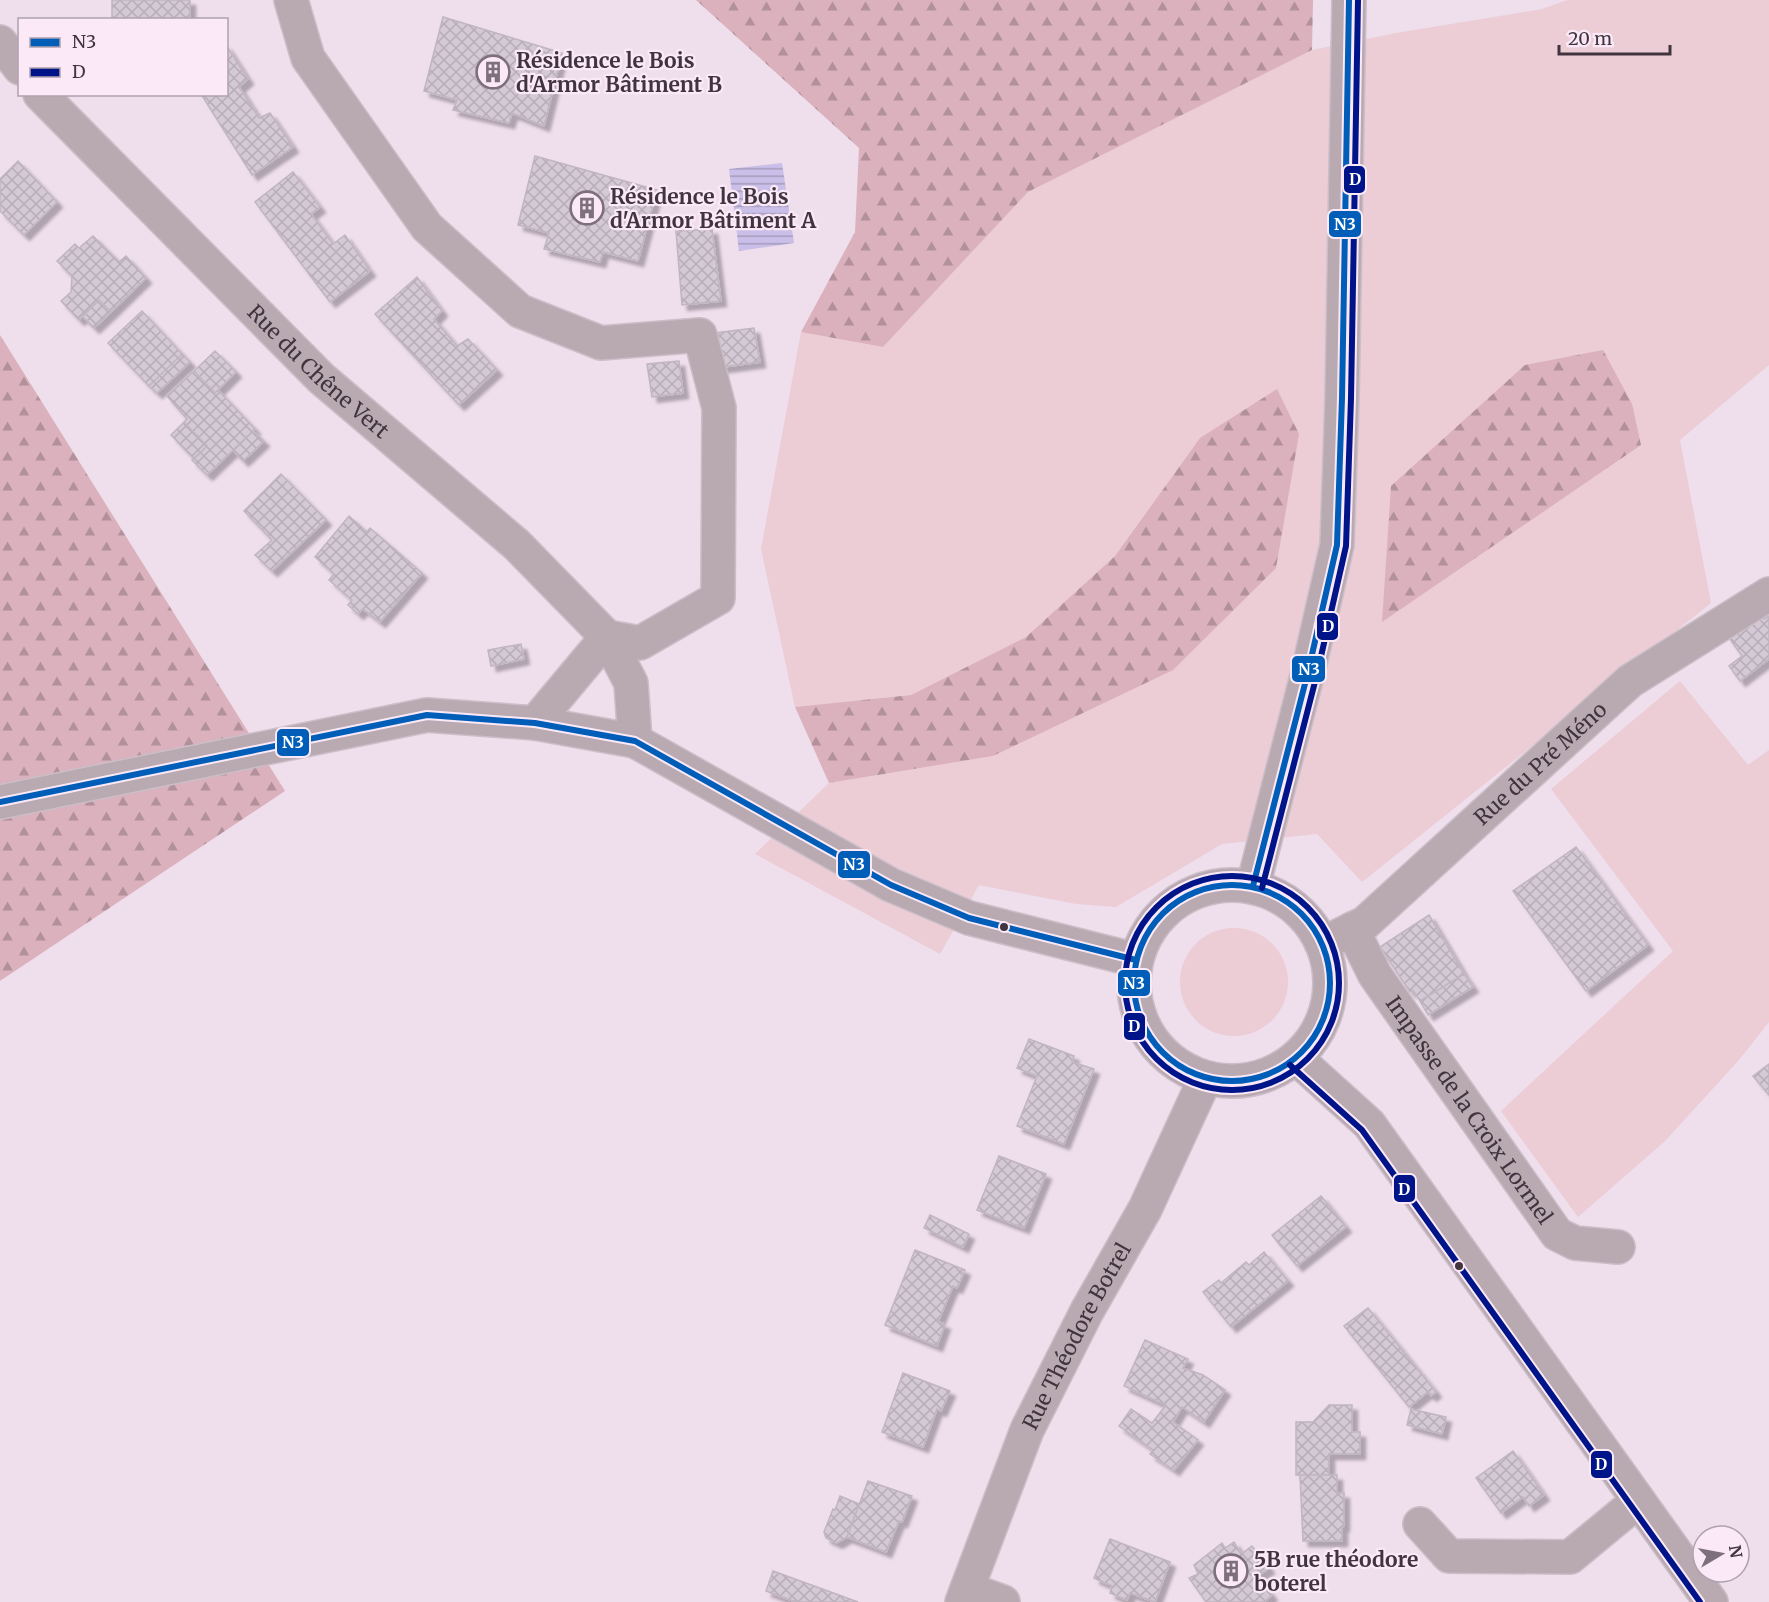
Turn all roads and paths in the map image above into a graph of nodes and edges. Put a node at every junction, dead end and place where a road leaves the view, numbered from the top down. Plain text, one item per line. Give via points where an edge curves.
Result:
1 (291, 0) edge
2 (1349, 0) edge
3 (0, 42) edge
4 (18, 65) edge
5 (42, 96) edge
6 (1769, 594) edge
7 (607, 637) junction
8 (535, 723) junction
9 (635, 741) junction
10 (0, 802) edge
11 (1253, 886) junction
12 (1352, 929) junction
13 (1322, 944) junction
14 (1137, 960) junction
15 (1296, 1058) junction
16 (1205, 1079) junction
17 (1618, 1246) dead end
18 (1638, 1501) junction
19 (1420, 1524) dead end
20 (965, 1595) edge
21 (1003, 1602) edge
22 (1711, 1602) edge

1 - 7 street via 308,58 427,227 520,311 601,343 700,335 719,408 718,598 640,643
2 - 11 street via 1337,546
3 - 4 street
5 - 7 street, Rue du Chêne Vert via 321,378 517,545
6 - 12 street, Rue du Pré Méno via 1630,681 1365,923
7 - 8 street
7 - 9 street, Rue du Chêne Vert via 631,683
8 - 9 street
8 - 10 street via 427,715
9 - 14 street via 891,885 969,918
11 - 13 street via 1290,904 1306,918
11 - 14 street via 1223,884 1195,890 1171,905 1152,925
12 - 13 street, Rue du Pré Méno
12 - 17 street, Impasse de la Croix Lormel via 1375,975 1557,1234 1575,1243
13 - 15 street via 1330,970 1328,1003 1317,1033
14 - 16 street via 1133,985 1138,1016 1153,1044 1176,1065
15 - 16 street via 1268,1075 1237,1082
15 - 18 street via 1368,1124
16 - 20 street, Rue Théodore Botrel via 1145,1209 1087,1311 1027,1430
18 - 19 street via 1570,1557 1449,1556
18 - 22 street
20 - 21 street

